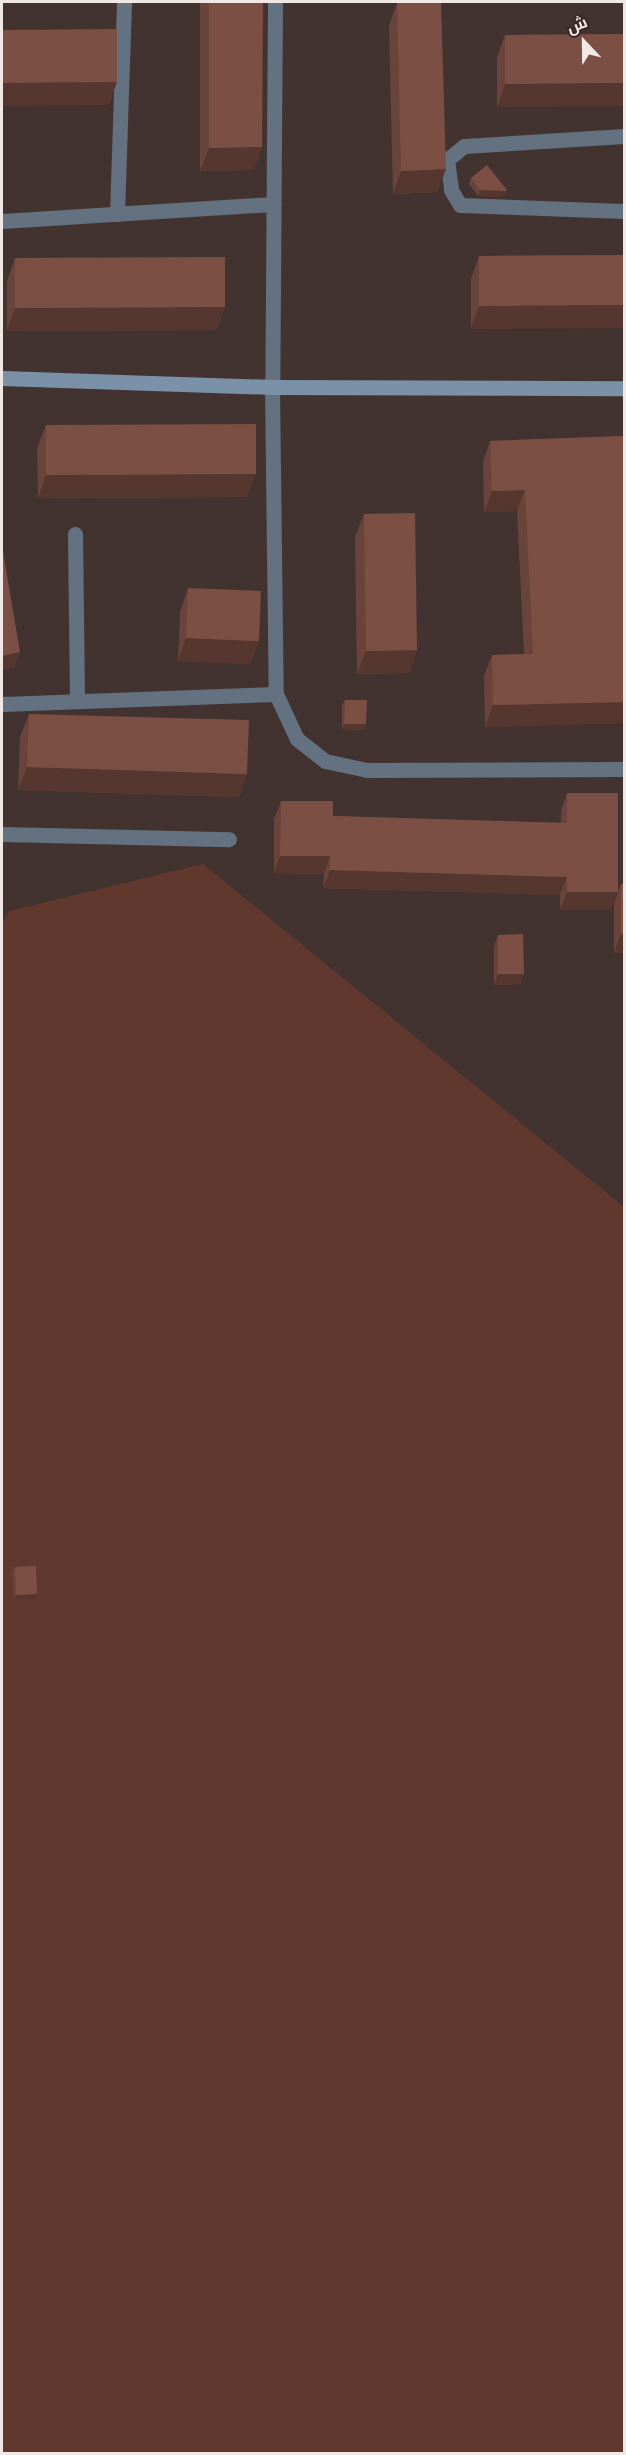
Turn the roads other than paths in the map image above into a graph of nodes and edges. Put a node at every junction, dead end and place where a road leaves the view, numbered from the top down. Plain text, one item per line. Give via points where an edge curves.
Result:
1 (124, 2) edge
2 (274, 2) edge
3 (624, 136) edge
4 (273, 204) junction
5 (624, 211) edge
6 (117, 214) junction
7 (2, 222) edge
8 (2, 378) edge
9 (272, 387) junction
10 (624, 388) edge
11 (75, 534) dead end
12 (276, 694) junction
13 (77, 698) junction
14 (2, 704) edge
15 (624, 769) edge
16 (2, 834) edge
17 (229, 839) dead end

1 - 6 street
2 - 4 street
3 - 5 street via 464,146 447,160 451,190 460,205
4 - 6 street
4 - 9 street
6 - 7 street
8 - 9 main road
9 - 10 main road
9 - 12 street
11 - 13 street
12 - 13 street
12 - 15 street via 297,739 325,761 367,770
13 - 14 street
16 - 17 street

